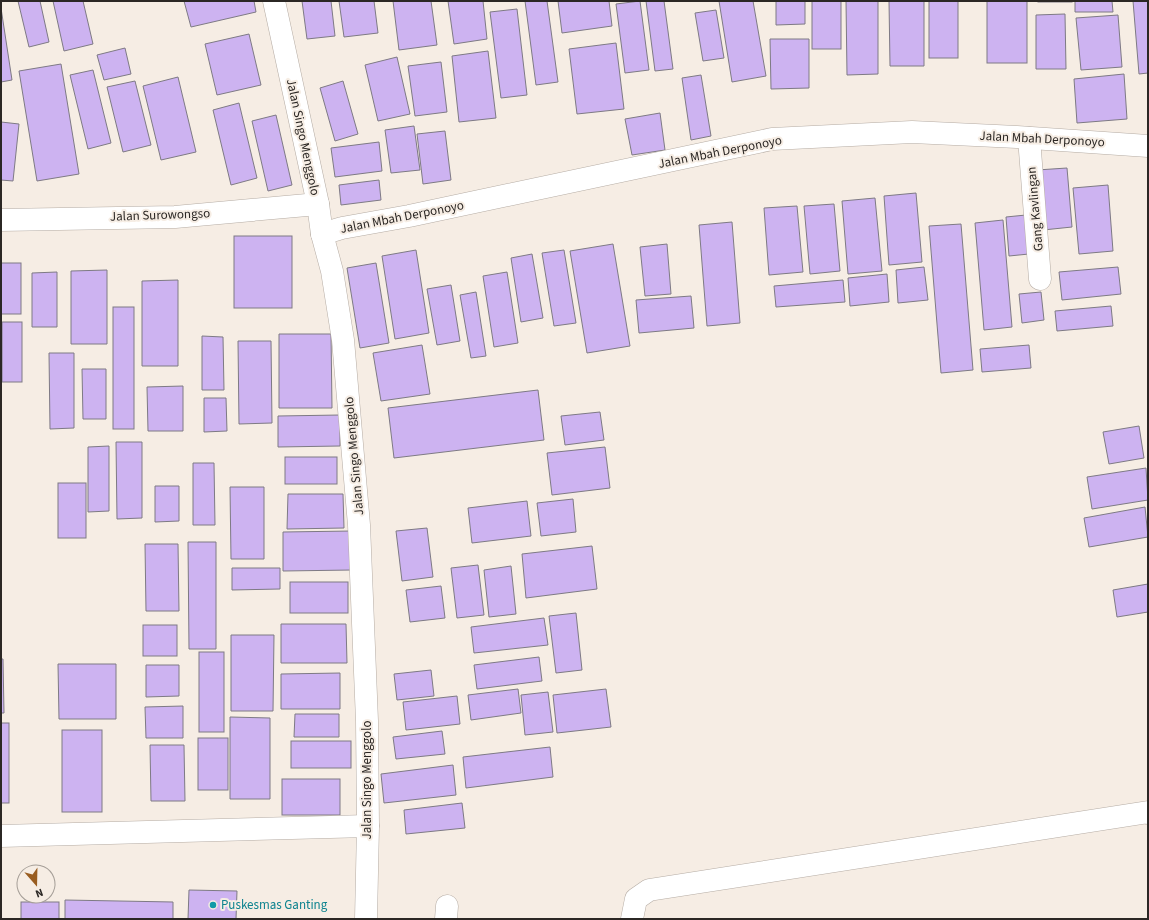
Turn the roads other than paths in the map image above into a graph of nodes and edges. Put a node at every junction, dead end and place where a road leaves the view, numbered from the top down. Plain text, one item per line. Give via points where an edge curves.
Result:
1 (274, 1) edge
2 (1029, 138) junction
3 (1148, 146) edge
4 (318, 204) junction
5 (1, 220) edge
6 (322, 234) junction
7 (1040, 280) dead end
8 (1148, 812) edge
9 (368, 834) junction
10 (1, 836) edge
11 (366, 919) edge
12 (632, 919) edge

1 - 4 street, Jalan Singo Menggolo
2 - 3 street, Jalan Mbah Derponoyo
2 - 6 street, Jalan Mbah Derponoyo via 912,132 772,140
2 - 7 street, Gang Kavlingan
4 - 5 street, Jalan Surowongso via 175,217
4 - 6 street, Jalan Singo Menggolo
6 - 9 street, Jalan Singo Menggolo via 332,271 343,340 355,457 367,721
8 - 12 street via 649,890 636,899
9 - 10 street
9 - 11 street, Jalan Singo Menggolo

